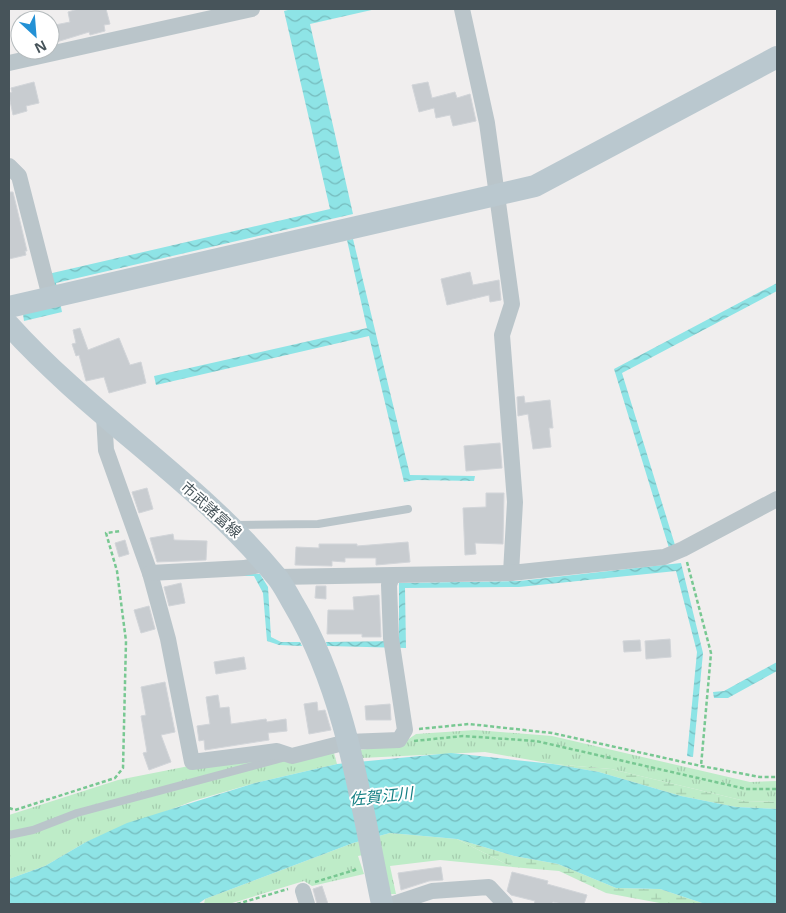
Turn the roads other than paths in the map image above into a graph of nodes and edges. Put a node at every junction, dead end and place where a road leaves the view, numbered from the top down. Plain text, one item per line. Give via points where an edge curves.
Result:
1 (252, 9) edge
2 (462, 9) edge
3 (777, 57) edge
4 (9, 63) edge
5 (9, 166) edge
6 (495, 195) junction
7 (56, 296) junction
8 (9, 307) edge
9 (9, 325) edge
10 (104, 416) junction
11 (777, 499) edge
12 (408, 509) dead end
13 (230, 526) junction
14 (271, 571) junction
15 (150, 572) junction
16 (511, 573) junction
17 (392, 576) junction
18 (347, 742) junction
19 (292, 756) junction
20 (9, 835) edge
21 (382, 904) edge
22 (393, 904) edge
23 (505, 904) edge

1 - 4 street
2 - 6 street via 487,123
3 - 6 street via 535,186
5 - 7 street via 19,176
6 - 7 street
6 - 16 street via 512,304 502,334 515,502
7 - 8 street
9 - 10 street, 市武諸富線
10 - 13 street, 市武諸富線
10 - 15 street via 106,450
11 - 16 street via 664,557
12 - 13 lane via 318,524
13 - 14 street, 市武諸富線
14 - 15 street via 244,568
14 - 17 street
14 - 18 street, 市武諸富線 via 311,633
15 - 19 street via 168,639 192,762 277,751
16 - 17 street
17 - 18 street via 389,585 392,645 402,735
18 - 19 street
18 - 21 street, 市武諸富線
19 - 20 lane via 86,810 33,830
22 - 23 street via 432,891 489,887

